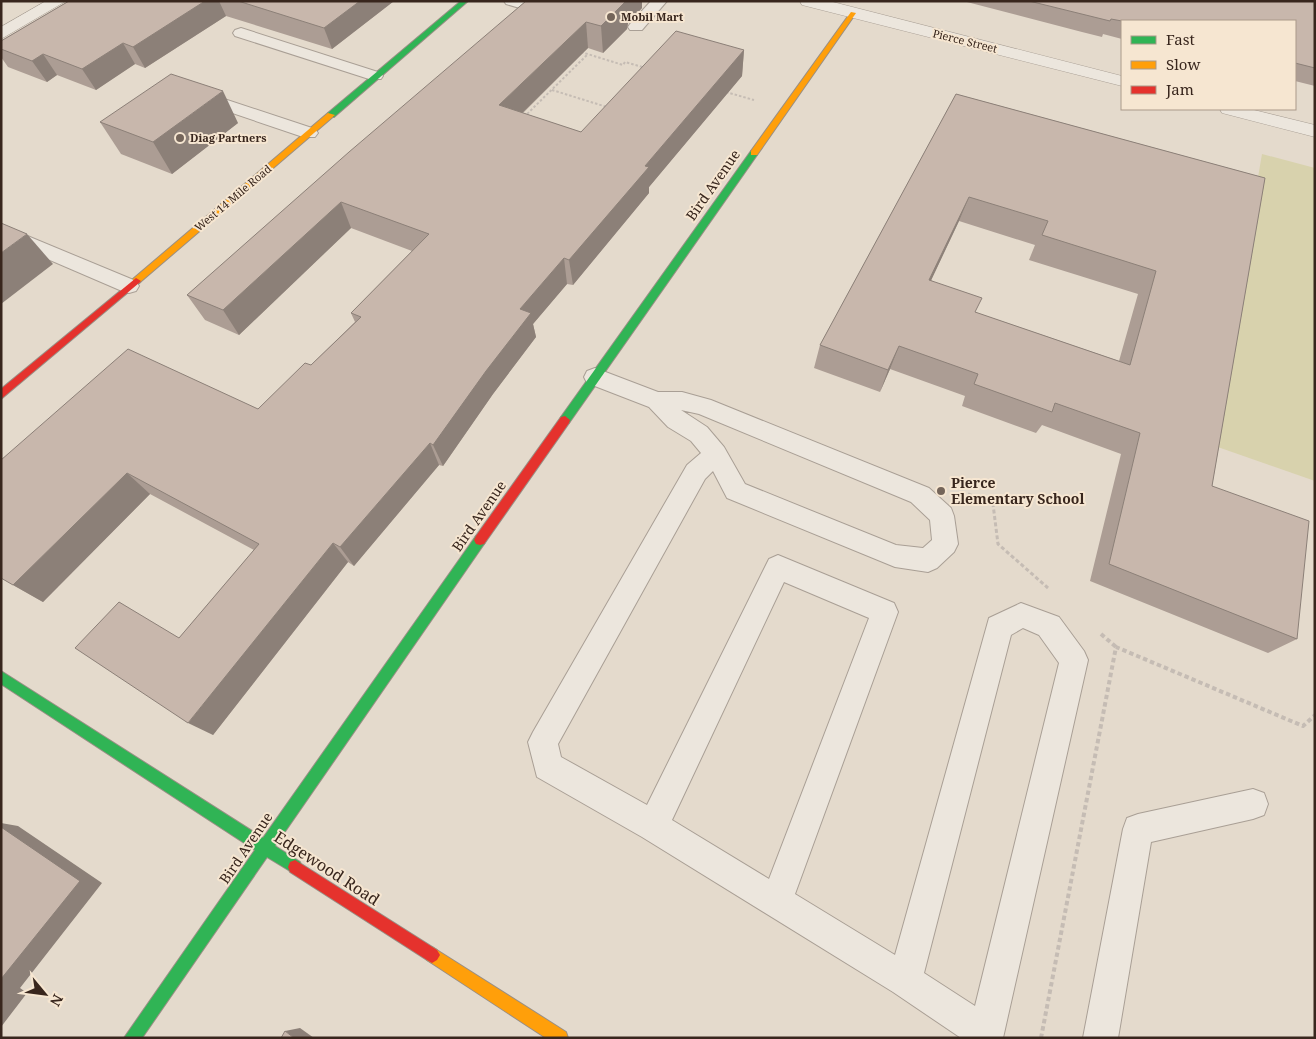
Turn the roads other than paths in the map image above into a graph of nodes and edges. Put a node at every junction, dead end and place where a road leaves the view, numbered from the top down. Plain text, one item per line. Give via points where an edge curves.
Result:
1 (58, 1) edge
2 (465, 1) edge
3 (511, 1) edge
4 (660, 1) edge
5 (808, 1) edge
6 (554, 10) edge
7 (853, 13) junction
8 (636, 27) dead end
9 (241, 33) dead end
10 (1, 34) edge
11 (375, 76) junction
12 (1121, 82) edge
13 (185, 91) edge
14 (1233, 110) edge
15 (1315, 131) edge
16 (309, 133) junction
17 (1, 231) edge
18 (129, 286) junction
19 (595, 377) junction
20 (1, 395) edge
21 (657, 401) junction
22 (716, 454) junction
23 (1, 677) edge
24 (1253, 804) dead end
25 (653, 826) junction
26 (264, 847) junction
27 (777, 900) junction
28 (905, 980) junction
29 (986, 1036) edge
30 (132, 1038) edge
31 (560, 1038) edge
32 (1100, 1038) edge

1 - 10 street
2 - 11 street, West 14 Mile Road
3 - 6 lane
4 - 8 lane
5 - 7 street, Pierce Street
7 - 12 street, Pierce Street
7 - 19 street, Bird Avenue
9 - 11 lane
11 - 16 street, West 14 Mile Road
13 - 16 lane
14 - 15 street
16 - 18 street, West 14 Mile Road
17 - 18 lane
18 - 20 street, West 14 Mile Road
19 - 21 lane
19 - 26 street, Bird Avenue
21 - 22 lane via 676,420 699,434
21 - 22 lane via 682,401 703,406 920,494 942,516 945,544 928,560 895,556 736,491
22 - 25 lane via 696,472 543,742 548,766
23 - 26 street, Edgewood Road
24 - 32 lane via 1138,828
25 - 27 lane
25 - 27 lane via 778,567 885,612
26 - 30 street, Bird Avenue
26 - 31 street, Edgewood Road
27 - 28 lane
28 - 29 lane
28 - 29 lane via 999,627 1021,615 1049,626 1074,660

